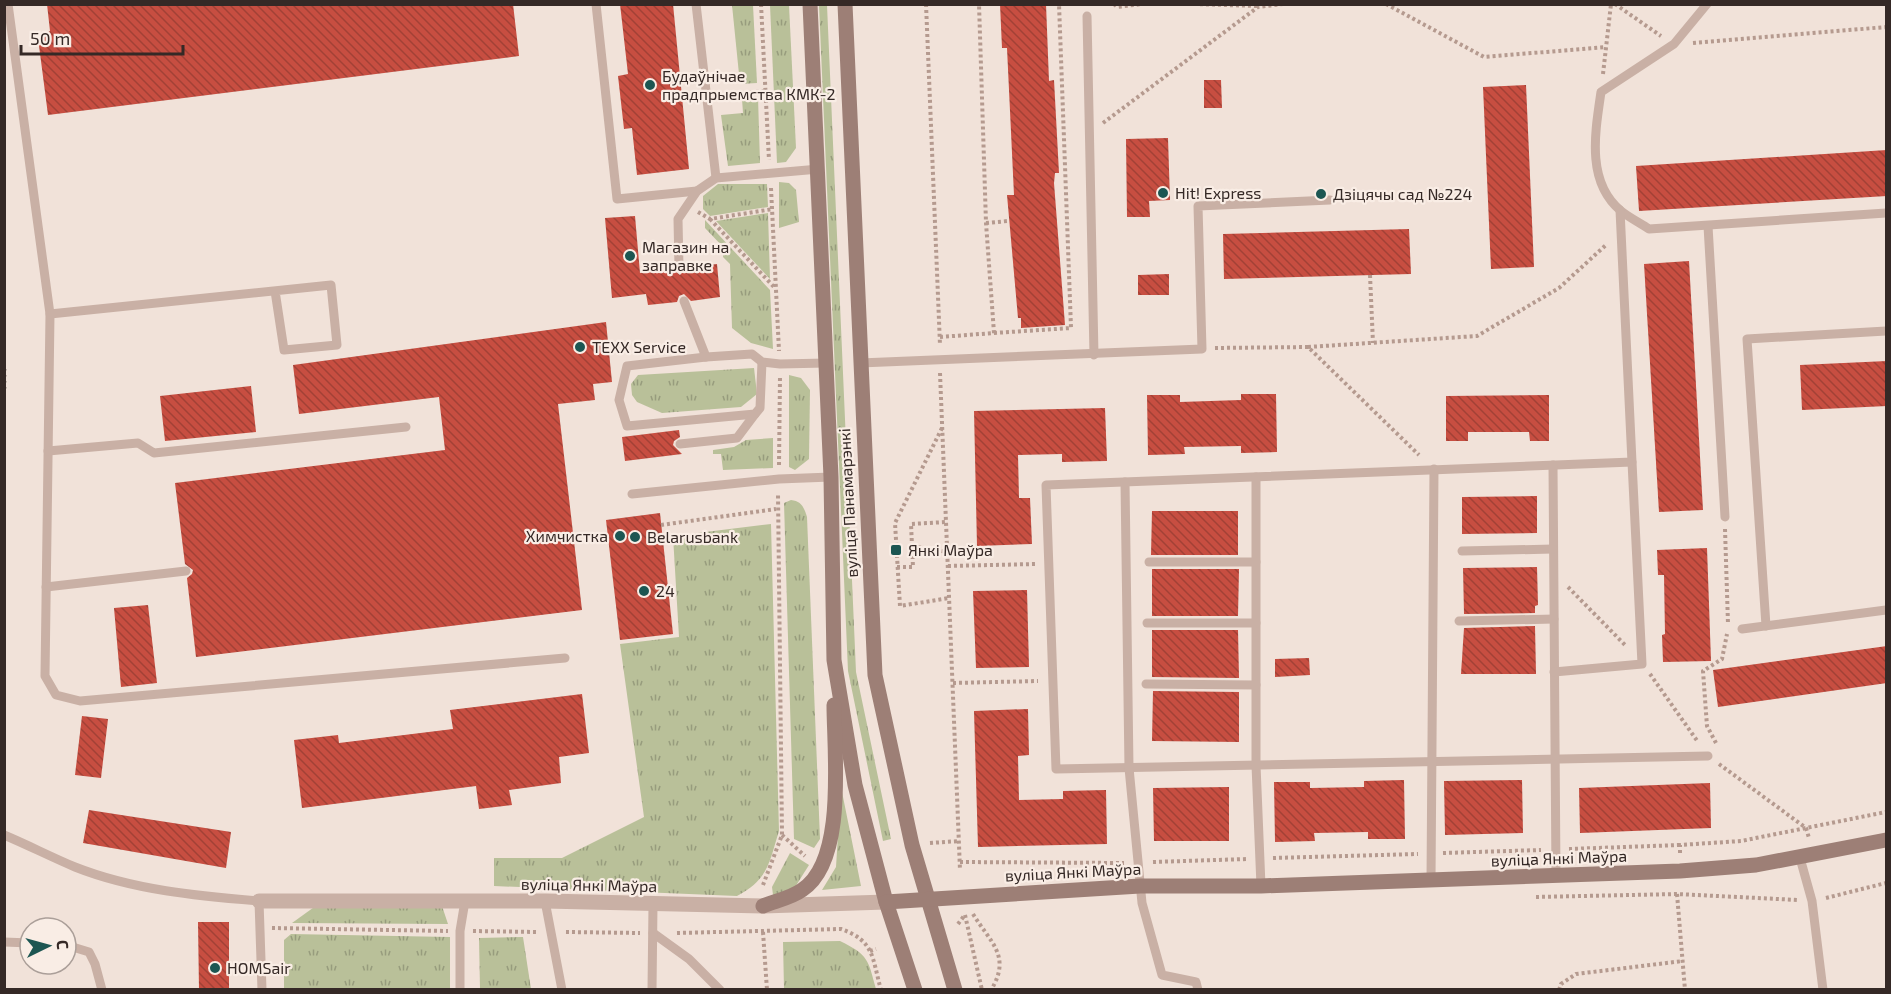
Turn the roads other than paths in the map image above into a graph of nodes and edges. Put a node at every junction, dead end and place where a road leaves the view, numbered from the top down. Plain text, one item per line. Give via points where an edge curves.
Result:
1 (8, 4) edge
2 (596, 4) edge
3 (696, 4) edge
4 (810, 4) edge
5 (845, 4) edge
6 (1707, 4) edge
7 (1087, 16) dead end
8 (819, 169) junction
9 (716, 178) junction
10 (697, 191) junction
11 (1329, 200) dead end
12 (1620, 210) junction
13 (1887, 213) edge
14 (1708, 226) junction
15 (680, 268) dead end
16 (274, 291) junction
17 (684, 301) dead end
18 (50, 314) junction
19 (1887, 331) edge
20 (1094, 355) junction
21 (706, 357) junction
22 (762, 362) junction
23 (825, 363) junction
24 (860, 363) junction
25 (755, 414) junction
26 (406, 427) dead end
27 (680, 444) dead end
28 (48, 451) junction
29 (1632, 462) junction
30 (1553, 465) junction
31 (1434, 469) junction
32 (831, 477) junction
33 (1256, 477) junction
34 (1125, 482) junction
35 (632, 494) dead end
36 (1725, 517) road end
37 (1553, 549) junction
38 (1462, 551) dead end
39 (1149, 562) dead end
40 (1256, 562) junction
41 (186, 571) dead end
42 (46, 586) junction
43 (1887, 610) edge
44 (1554, 619) junction
45 (1459, 621) dead end
46 (1147, 622) dead end
47 (1256, 623) junction
48 (1766, 626) junction
49 (1742, 629) dead end
50 (564, 658) dead end
51 (834, 660) junction
52 (1554, 672) junction
53 (1146, 684) dead end
54 (1256, 685) junction
55 (1708, 756) road end
56 (1554, 759) junction
57 (1430, 762) junction
58 (1256, 765) junction
59 (1129, 768) junction
60 (4, 834) edge
61 (1887, 840) edge
62 (1800, 858) junction
63 (1556, 876) junction
64 (1431, 881) junction
65 (1140, 886) junction
66 (1261, 886) junction
67 (927, 899) junction
68 (259, 901) junction
69 (465, 901) junction
70 (545, 901) junction
71 (886, 902) junction
72 (653, 905) junction
73 (763, 906) junction
74 (653, 933) junction
75 (78, 949) edge
76 (102, 990) edge
77 (262, 990) edge
78 (460, 990) edge
79 (562, 990) edge
80 (652, 990) edge
81 (720, 990) edge
82 (915, 990) edge
83 (955, 990) edge
84 (1197, 990) edge
85 (1823, 990) edge

1 - 18 lane
2 - 10 lane via 617,199
3 - 9 lane
4 - 8 main road, вуліца Панамарэнкі
5 - 24 main road, вуліца Панамарэнкі
6 - 12 lane via 1674,44 1601,92 1595,130 1596,176
7 - 20 lane
8 - 9 lane
8 - 23 main road, вуліца Панамарэнкі
9 - 10 lane
10 - 15 lane via 678,219
11 - 20 lane via 1198,206 1202,349
12 - 14 lane via 1650,229
12 - 29 lane
13 - 14 lane
14 - 36 lane
16 - 16 lane via 331,285 337,345 284,350
16 - 18 lane
17 - 21 lane
18 - 28 lane
19 - 48 lane via 1747,339
20 - 24 lane
21 - 22 lane via 752,354
21 - 25 lane via 627,366 619,400 627,426
22 - 23 lane
22 - 25 lane via 760,408
23 - 32 main road, вуліца Панамарэнкі
24 - 67 main road, вуліца Панамарэнкі via 875,675
25 - 27 lane via 737,438
26 - 28 lane via 154,453 138,443
28 - 42 lane
29 - 30 lane
29 - 52 lane via 1642,664
30 - 31 lane
30 - 37 lane
31 - 33 lane
31 - 57 lane
32 - 35 lane via 779,478
32 - 51 main road, вуліца Панамарэнкі
33 - 34 lane
33 - 40 lane
34 - 59 lane
34 - 59 lane via 1046,485 1056,769
37 - 38 lane
37 - 44 lane
39 - 40 lane
40 - 47 lane
41 - 42 lane
42 - 50 lane via 45,676 57,695 80,701
43 - 48 lane
44 - 45 lane
44 - 52 lane
46 - 47 lane
47 - 54 lane
48 - 49 lane
51 - 71 main road, вуліца Панамарэнкі via 855,785
51 - 73 main road via 834,829 826,859 802,890
52 - 56 lane
53 - 54 lane
54 - 58 lane
55 - 56 lane
56 - 57 lane
56 - 63 lane
57 - 58 lane
57 - 64 lane
58 - 59 lane
58 - 66 lane
59 - 65 lane
60 - 68 lane via 77,868 137,884 189,895
61 - 62 main road, вуліца Янкі Маўра
62 - 63 main road, вуліца Янкі Маўра via 1680,871
62 - 85 lane via 1812,901
63 - 64 main road, вуліца Янкі Маўра
64 - 66 main road, вуліца Янкі Маўра
65 - 66 main road, вуліца Янкі Маўра
65 - 67 main road, вуліца Янкі Маўра
65 - 84 lane via 1162,975 1196,982
67 - 71 main road, вуліца Янкі Маўра
67 - 83 main road, вуліца Панамарэнкі
68 - 69 street, вуліца Янкі Маўра
68 - 77 lane
69 - 70 street, вуліца Янкі Маўра
69 - 78 lane via 460,931
70 - 72 street, вуліца Янкі Маўра
70 - 79 lane
71 - 73 street, вуліца Янкі Маўра
71 - 82 main road, вуліца Панамарэнкі
72 - 73 street, вуліца Янкі Маўра
72 - 74 lane
74 - 80 lane
74 - 81 lane via 689,959
75 - 76 lane via 89,952

